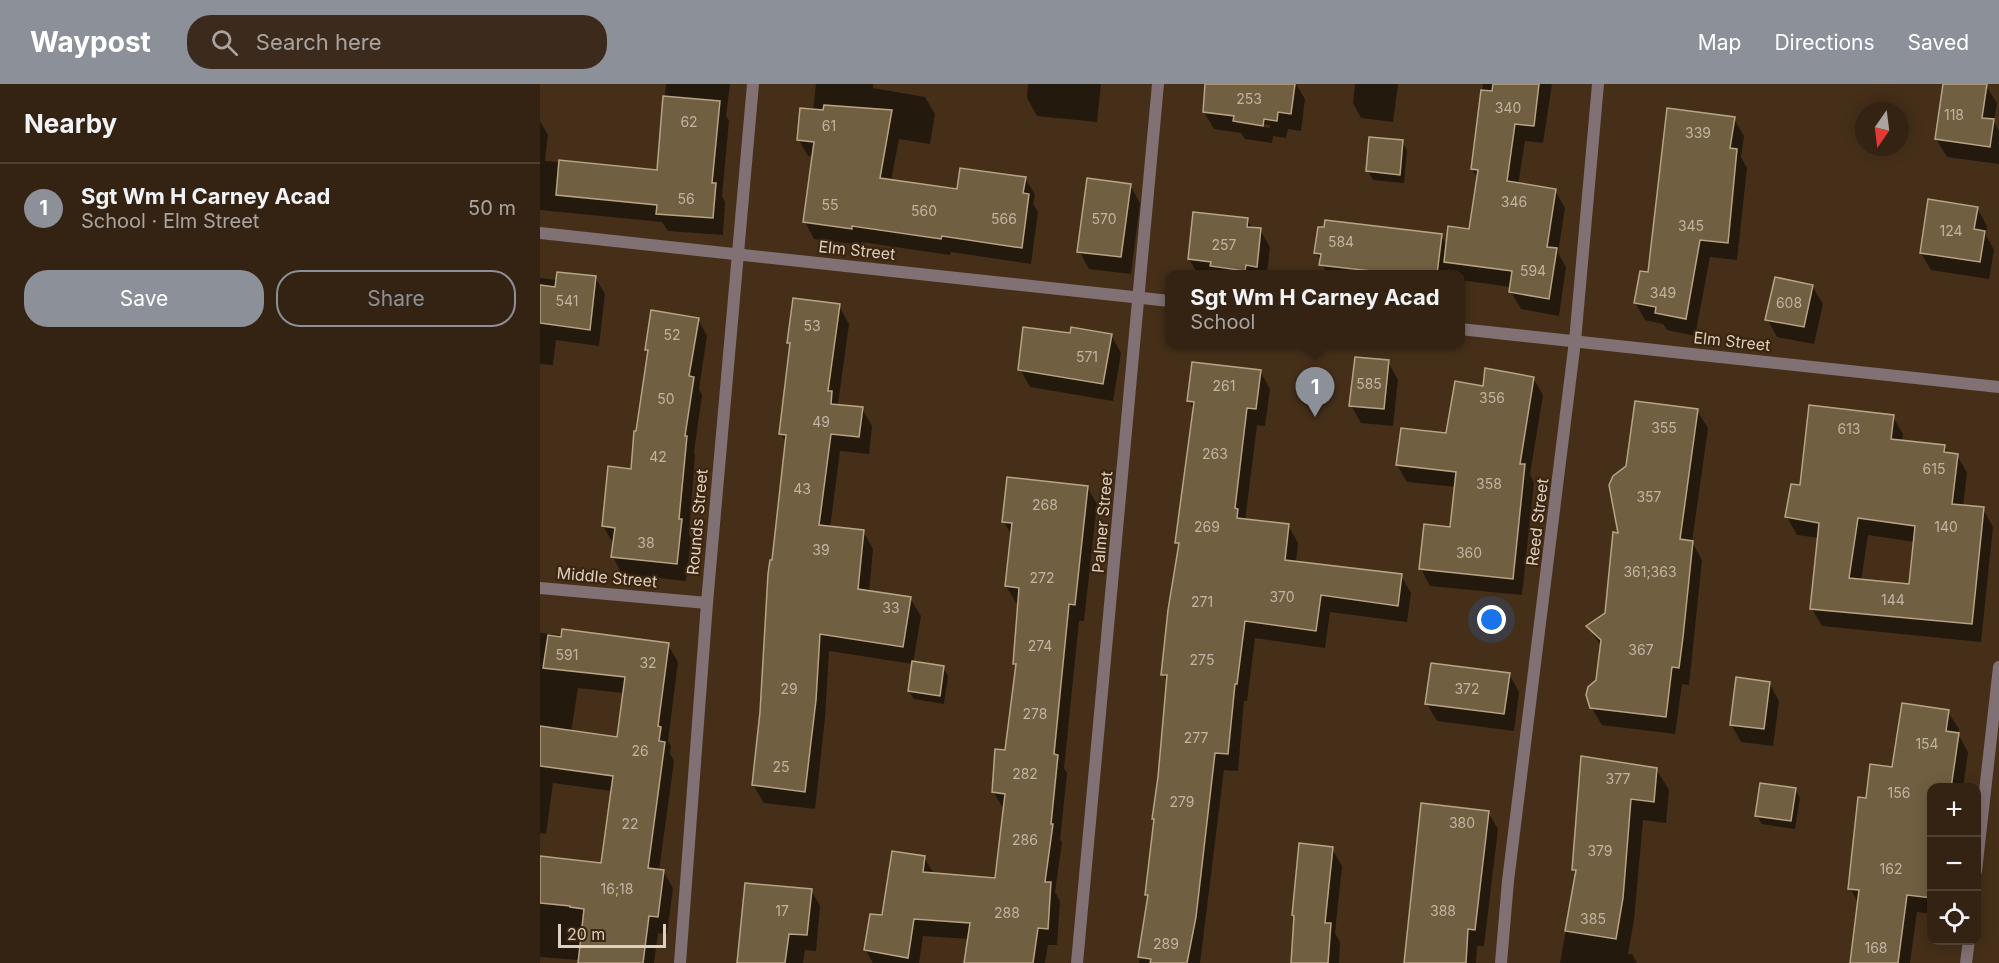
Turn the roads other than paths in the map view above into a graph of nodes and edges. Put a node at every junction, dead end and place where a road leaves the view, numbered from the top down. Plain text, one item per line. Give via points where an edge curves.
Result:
1 (753, 84) edge
2 (1158, 84) edge
3 (1598, 84) edge
4 (540, 233) edge
5 (737, 254) junction
6 (1140, 298) junction
7 (1165, 300) edge
8 (1465, 329) edge
9 (1575, 341) junction
10 (1999, 387) edge
11 (540, 588) edge
12 (707, 603) junction
13 (1999, 667) edge
14 (1981, 837) edge
15 (1968, 945) edge
16 (680, 963) edge
17 (1077, 963) edge
18 (1501, 963) edge
19 (1966, 963) edge

1 - 5 street, Rounds Street
2 - 6 street, Palmer Street
3 - 9 street, Reed Street
4 - 5 street, Elm Street
5 - 6 street, Elm Street
5 - 12 street, Rounds Street
6 - 7 street, Elm Street
6 - 17 street, Palmer Street
8 - 9 street, Elm Street
9 - 10 street, Elm Street
9 - 18 street, Reed Street
11 - 12 street, Middle Street
12 - 16 street, Rounds Street
13 - 14 street
15 - 19 street

